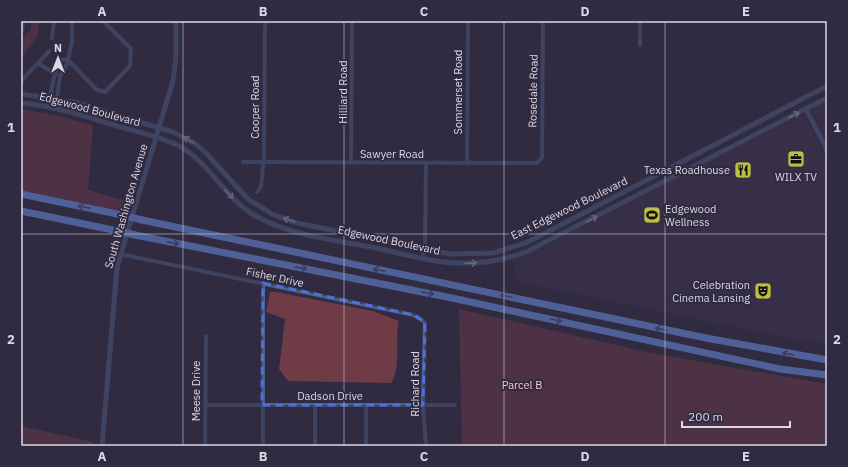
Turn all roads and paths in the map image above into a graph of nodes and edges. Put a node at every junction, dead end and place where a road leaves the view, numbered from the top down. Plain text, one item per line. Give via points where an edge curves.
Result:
1 (23, 21) edge
2 (54, 21) edge
3 (72, 21) edge
4 (176, 21) edge
5 (265, 21) edge
6 (352, 21) edge
7 (468, 21) edge
8 (543, 21) edge
9 (640, 21) edge
10 (106, 22) edge
11 (22, 30) dead end
12 (52, 38) dead end
13 (640, 45) dead end
14 (48, 51) dead end
15 (67, 59) junction
16 (39, 64) junction
17 (55, 73) junction
18 (60, 76) junction
19 (21, 82) edge
20 (827, 86) edge
21 (21, 94) edge
22 (827, 94) edge
23 (50, 97) junction
24 (57, 98) junction
25 (825, 99) edge
26 (21, 103) edge
27 (793, 103) junction
28 (32, 104) junction
29 (806, 109) junction
30 (115, 115) junction
31 (86, 117) junction
32 (159, 127) junction
33 (741, 130) junction
34 (760, 132) junction
35 (156, 137) junction
36 (722, 141) junction
37 (827, 150) edge
38 (723, 151) junction
39 (197, 158) junction
40 (540, 161) joint
41 (702, 161) junction
42 (243, 162) dead end
43 (263, 163) junction
44 (351, 163) junction
45 (426, 163) junction
46 (467, 163) junction
47 (221, 170) junction
48 (633, 188) junction
49 (257, 192) dead end
50 (21, 194) edge
51 (21, 211) edge
52 (605, 212) junction
53 (578, 216) junction
54 (549, 231) junction
55 (555, 238) junction
56 (424, 249) junction
57 (120, 254) junction
58 (521, 254) junction
59 (423, 258) junction
60 (263, 283) junction
61 (425, 322) joint
62 (206, 336) dead end
63 (827, 360) edge
64 (827, 375) edge
65 (205, 405) junction
66 (262, 405) junction
67 (315, 405) junction
68 (366, 405) junction
69 (423, 405) junction
70 (455, 405) dead end
71 (102, 446) edge
72 (205, 446) edge
73 (263, 446) edge
74 (315, 446) edge
75 (366, 446) edge
76 (426, 446) edge

1 - 11 street
2 - 12 street
3 - 15 street via 73,34
4 - 32 street, South Washington Avenue via 175,70
5 - 43 street, Cooper Road
6 - 44 street, Hilliard Road
7 - 46 street, Sommerset Road
8 - 40 street, Rosedale Road
9 - 13 street
10 - 15 street via 131,49 130,66 105,92 97,90
14 - 16 street
15 - 17 street via 62,60
15 - 18 street
16 - 17 street
16 - 19 street via 29,70
17 - 18 street
17 - 23 street
18 - 24 street
20 - 27 street, East Edgewood Boulevard
21 - 23 street
22 - 25 street
23 - 24 street
24 - 28 street via 56,106
24 - 30 street
25 - 29 street
26 - 28 street, Edgewood Boulevard
27 - 33 street, East Edgewood Boulevard
27 - 34 street via 789,109 758,125
28 - 31 street, Edgewood Boulevard
34 -> 29 street
29 - 37 street
30 - 31 street via 88,110 85,113
30 - 32 street, East Edgewood Boulevard
31 - 35 street, Edgewood Boulevard
32 - 35 street, South Washington Avenue
47 -> 32 street, East Edgewood Boulevard via 196,144
33 - 36 street, East Edgewood Boulevard
33 - 38 street via 745,137
34 - 38 street, Edgewood Boulevard
35 - 39 street, Edgewood Boulevard via 179,146
35 - 57 street, South Washington Avenue
36 - 41 street via 719,146 703,155
36 - 48 street, East Edgewood Boulevard
38 - 41 street, Edgewood Boulevard
39 - 47 street via 203,160 217,175
39 -> 59 street, Edgewood Boulevard via 232,198 268,222
40 - 46 street, Sawyer Road via 537,164
41 - 52 street, Edgewood Boulevard
42 - 43 street, Sawyer Road
43 - 44 street, Sawyer Road
43 - 49 street, Cooper Road via 261,188
44 - 45 street, Sawyer Road
45 - 46 street, Sawyer Road
45 - 56 street
56 -> 47 street, East Edgewood Boulevard via 284,218 248,199
48 - 52 street via 630,193 608,204
48 - 53 street, East Edgewood Boulevard
63 -> 50 highway, bridge via 691,335
51 -> 64 highway, bridge via 444,296 780,369
55 -> 52 street, Edgewood Boulevard
53 - 54 street, East Edgewood Boulevard
53 - 55 street via 578,223 557,234
54 - 56 street, East Edgewood Boulevard via 493,253 465,255
54 - 58 street via 545,237 524,246
55 - 58 street, Edgewood Boulevard
56 - 59 street
57 - 60 street, Fisher Drive
57 - 71 street, South Washington Avenue via 115,281
59 -> 58 street, Edgewood Boulevard via 454,263 477,263
60 - 61 street, Fisher Drive via 414,315
60 - 66 street
61 - 69 street, Richard Road
62 - 65 street, Meese Drive
65 - 66 street, Dadson Drive
65 - 72 street, Meese Drive
66 - 67 street, Dadson Drive
66 - 73 street
67 - 68 street, Dadson Drive
67 - 74 street
68 - 69 street, Dadson Drive
68 - 75 street
69 - 70 street, Dadson Drive
69 - 76 street, Richard Road

